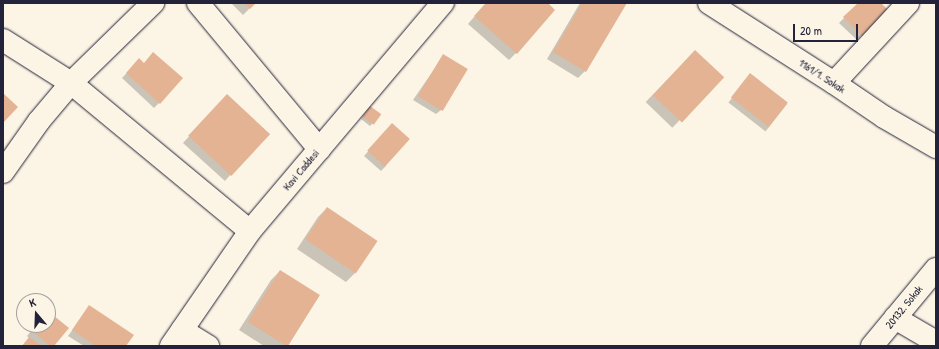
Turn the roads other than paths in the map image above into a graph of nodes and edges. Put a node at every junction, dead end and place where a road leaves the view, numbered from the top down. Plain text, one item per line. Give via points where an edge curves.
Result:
1 (153, 3) edge
2 (198, 3) edge
3 (443, 3) edge
4 (709, 3) edge
5 (908, 3) edge
6 (3, 40) edge
7 (72, 83) junction
8 (834, 83) junction
9 (936, 147) edge
10 (319, 149) junction
11 (3, 172) edge
12 (250, 231) junction
13 (936, 269) edge
14 (896, 318) junction
15 (177, 338) edge
16 (936, 342) edge
17 (208, 346) edge
18 (872, 346) edge

1 - 7 street
2 - 10 street
3 - 10 street, Kavi Caddesi
4 - 8 street, 1161/1. Sokak
5 - 8 street
6 - 7 street
7 - 11 street via 39,121
7 - 12 street
8 - 9 street, 1161/1. Sokak via 884,117
10 - 12 street, Kavi Caddesi
12 - 15 street, Kavi Caddesi
13 - 14 street, 20132. Sokak
14 - 16 street
14 - 18 street, 20132. Sokak
15 - 17 street

